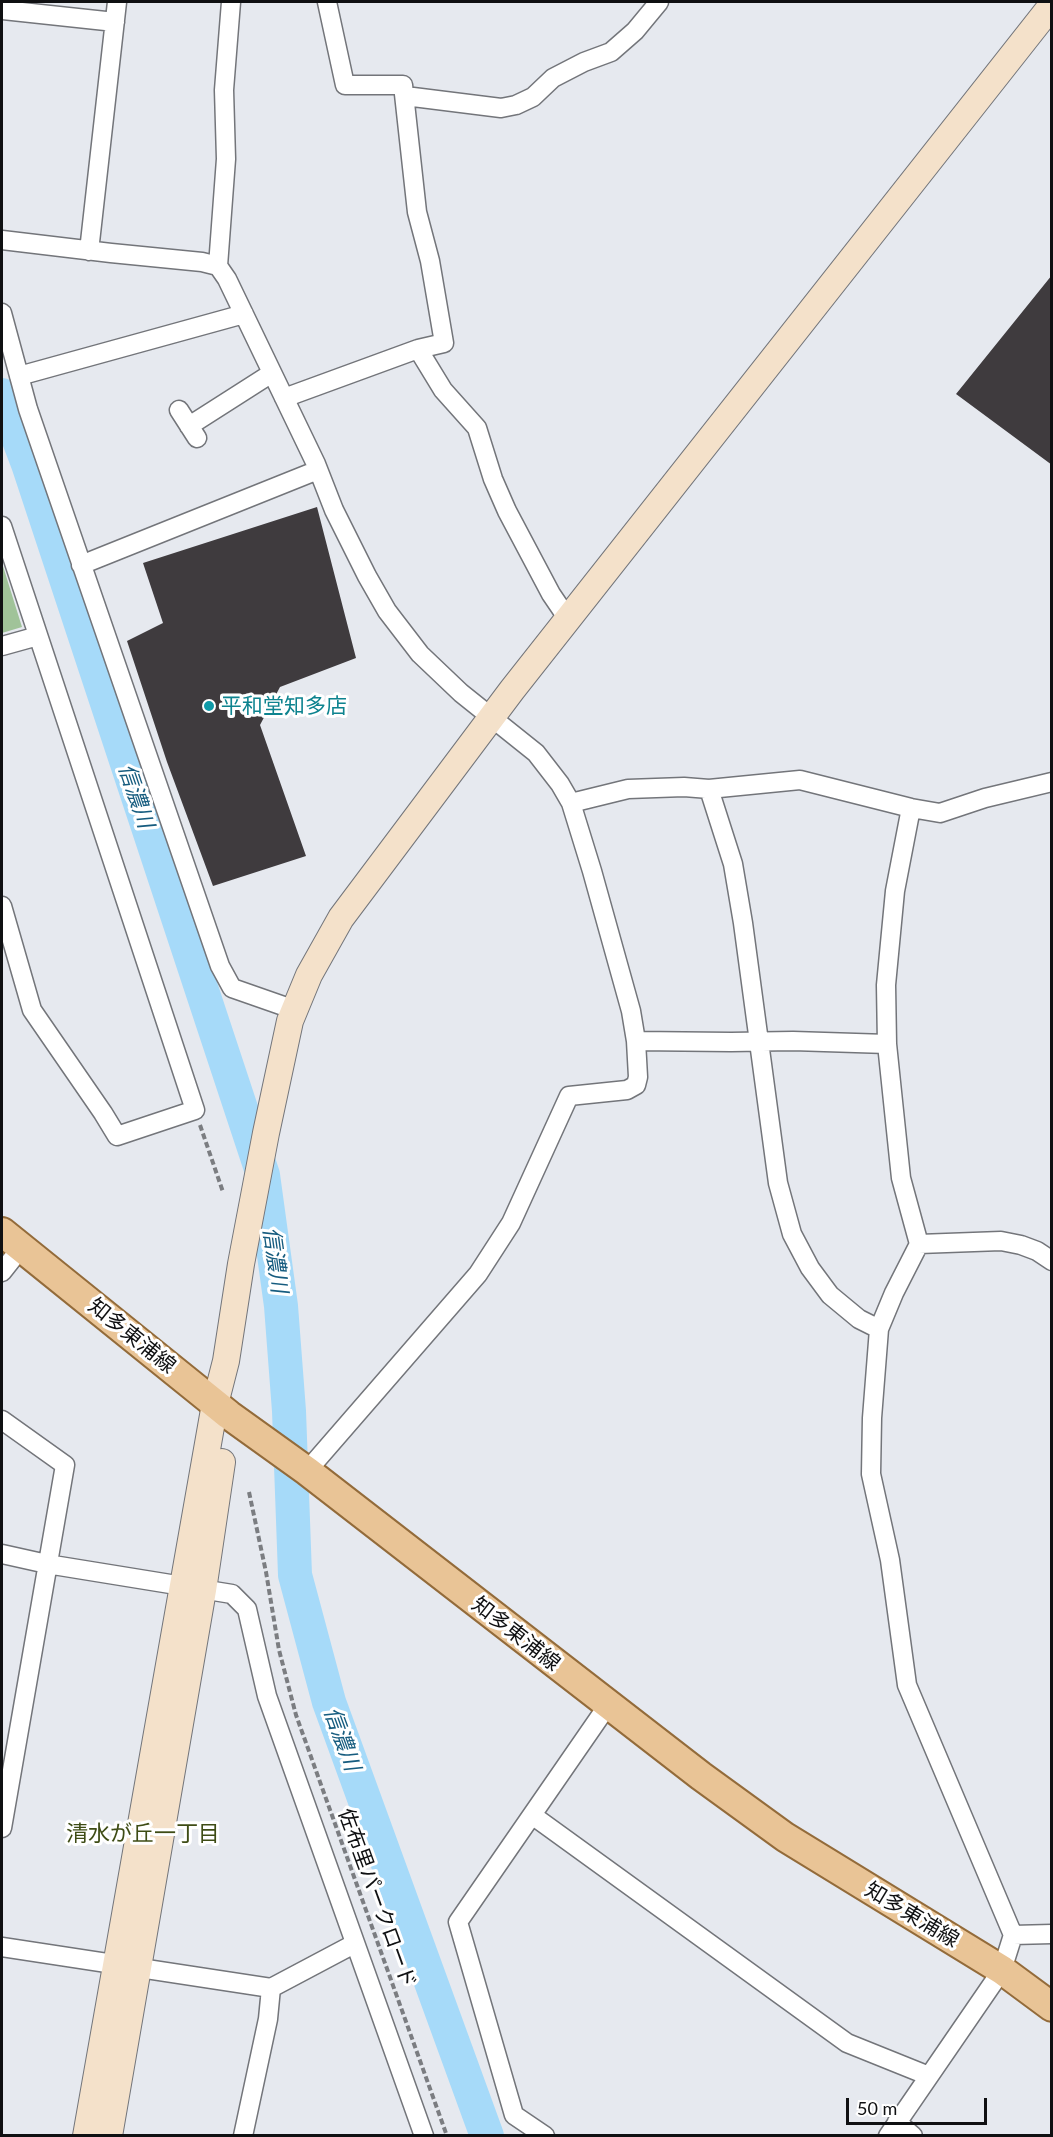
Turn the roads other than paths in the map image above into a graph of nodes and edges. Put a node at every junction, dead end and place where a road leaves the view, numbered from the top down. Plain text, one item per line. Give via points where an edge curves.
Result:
1 (117, 2) edge
2 (231, 2) edge
3 (327, 2) edge
4 (659, 2) edge
5 (1052, 5) edge
6 (3, 10) edge
7 (115, 22) junction
8 (405, 96) junction
9 (2, 240) edge
10 (89, 251) junction
11 (218, 266) junction
12 (2, 313) edge
13 (244, 314) junction
14 (418, 349) junction
15 (272, 373) junction
16 (19, 376) junction
17 (284, 398) junction
18 (179, 410) dead end
19 (318, 470) junction
20 (2, 526) edge
21 (81, 565) junction
22 (568, 620) junction
23 (38, 636) junction
24 (2, 646) edge
25 (492, 718) junction
26 (1052, 782) edge
27 (709, 789) junction
28 (571, 803) junction
29 (911, 808) junction
30 (2, 906) edge
31 (295, 1010) junction
32 (636, 1041) junction
33 (758, 1041) junction
34 (887, 1044) junction
35 (11, 1240) edge
36 (919, 1244) junction
37 (1052, 1261) edge
38 (2, 1272) edge
39 (879, 1329) junction
40 (222, 1410) junction
41 (2, 1420) edge
42 (307, 1471) junction
43 (2, 1554) edge
44 (47, 1564) junction
45 (193, 1589) junction
46 (608, 1705) junction
47 (532, 1815) junction
48 (2, 1828) edge
49 (1052, 1934) edge
50 (1013, 1935) junction
51 (354, 1944) junction
52 (2, 1947) edge
53 (128, 1967) junction
54 (1002, 1970) junction
55 (271, 1988) junction
56 (1052, 2007) edge
57 (929, 2076) junction
58 (892, 2129) edge
59 (86, 2136) edge
60 (109, 2136) edge
61 (243, 2136) edge
62 (424, 2136) edge
63 (545, 2136) edge
64 (913, 2136) edge

1 - 7 street
2 - 11 street
3 - 8 street via 345,85 403,86
4 - 8 street via 611,52 553,78 533,97 516,105 501,108
5 - 22 street
6 - 7 street
7 - 10 street
8 - 14 street via 417,212 444,343
9 - 10 street
10 - 11 street
11 - 13 street
12 - 16 street
13 - 15 street
13 - 16 street
14 - 17 street
14 - 22 street via 443,390 477,428 507,511
15 - 17 street
15 - 18 street via 193,432
16 - 21 street
17 - 19 street
19 - 21 street
19 - 25 street via 387,611 420,654
20 - 23 street
21 - 31 street via 227,981 232,988
22 - 25 street
23 - 24 street
23 - 30 street via 195,1110 117,1136 32,1010
25 - 28 street via 536,753
25 - 31 street via 341,918 309,975
26 - 29 street via 940,813
27 - 28 street via 628,789
27 - 29 street via 800,780
27 - 33 street via 733,864
28 - 32 street via 631,1011
29 - 34 street via 895,891 886,985
31 - 40 street via 241,1264
32 - 33 street
32 - 42 street via 636,1085 627,1090 569,1096 511,1223 478,1274
33 - 34 street
33 - 39 street via 778,1183 792,1234 830,1295 859,1319
34 - 36 street via 901,1178
35 - 38 street
35 - 40 main road, 知多東浦線
36 - 37 street via 1001,1241 1037,1251
36 - 39 street
39 - 50 street via 871,1474 890,1560 907,1685
40 - 42 main road, 知多東浦線
40 - 45 street
41 - 44 street via 65,1465
42 - 46 main road, 知多東浦線
43 - 44 street
44 - 45 street
44 - 48 street
45 - 51 street via 232,1594 247,1609 267,1696
45 - 53 street
46 - 47 street
46 - 54 main road, 知多東浦線 via 785,1837
47 - 57 street via 847,2043
47 - 63 street via 458,1922 514,2115
49 - 50 street
50 - 54 street
51 - 55 street
51 - 62 street
52 - 53 street
53 - 55 street
53 - 59 street
53 - 60 street
54 - 56 main road, 知多東浦線
54 - 57 street
55 - 61 street
57 - 58 street
58 - 64 street

